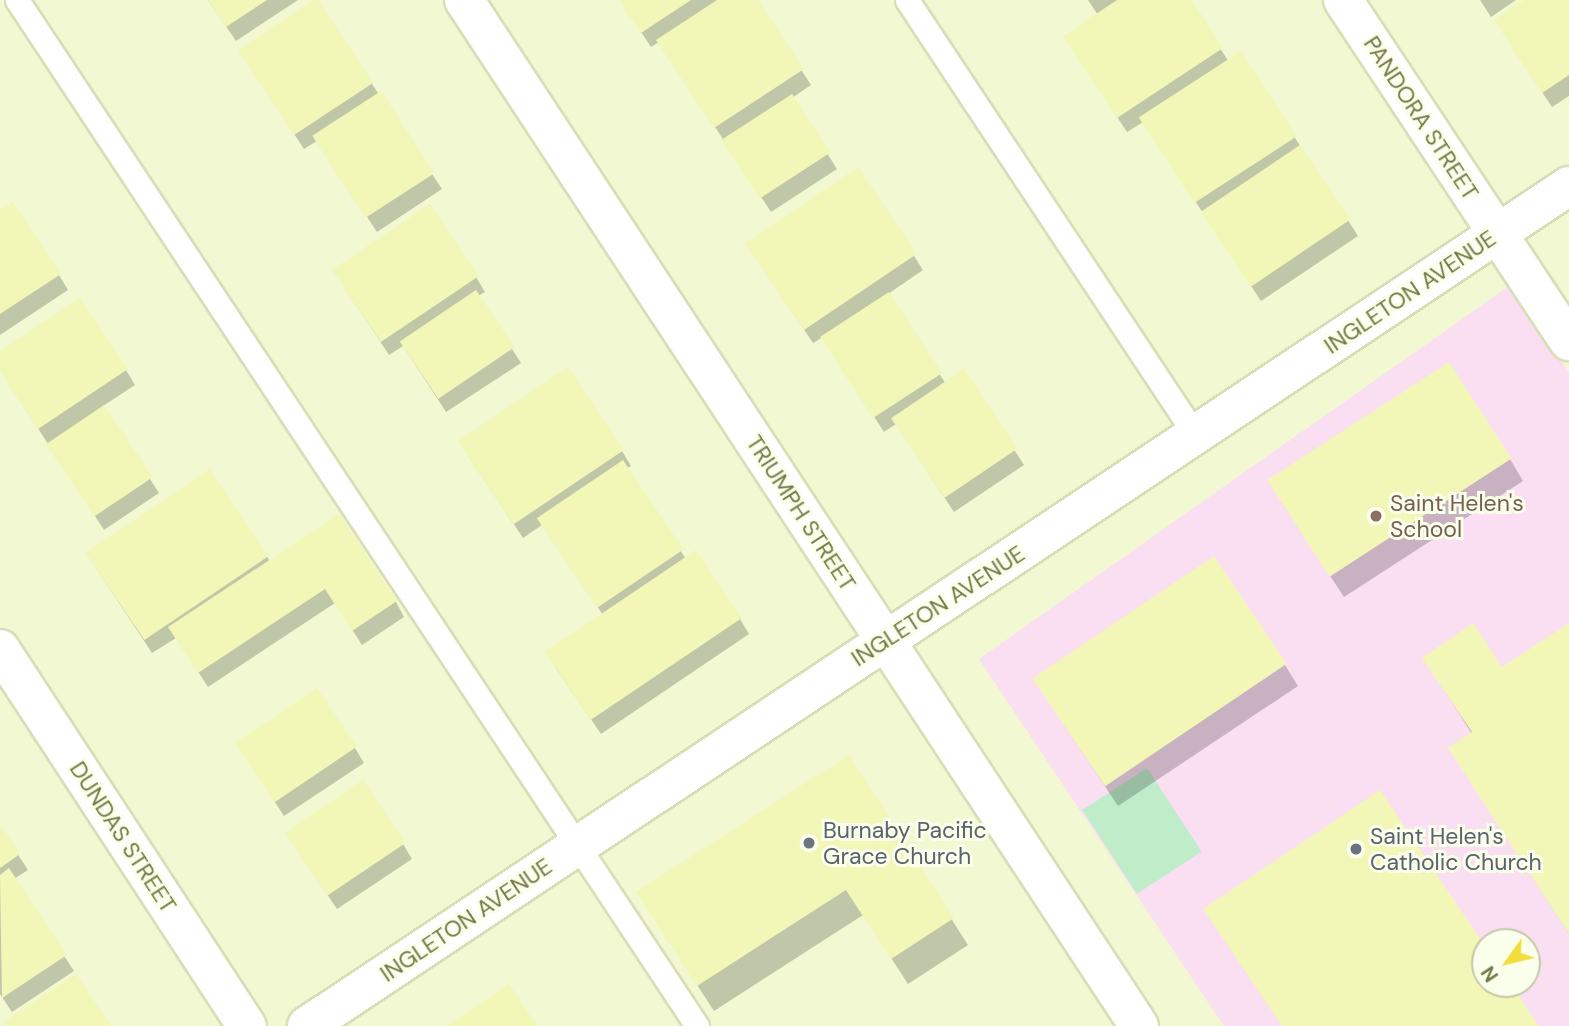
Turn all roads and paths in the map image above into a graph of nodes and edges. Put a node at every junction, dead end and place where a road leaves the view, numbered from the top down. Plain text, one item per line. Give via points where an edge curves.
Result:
1 (17, 0) edge
2 (464, 0) edge
3 (906, 0) edge
4 (1343, 0) edge
5 (1569, 186) edge
6 (1497, 233) junction
7 (1569, 341) edge
8 (1196, 436) junction
9 (885, 641) junction
10 (0, 649) edge
11 (578, 845) junction
12 (247, 1026) edge
13 (307, 1026) edge
14 (697, 1026) edge
15 (1139, 1026) edge

1 - 11 lane
2 - 9 street, TRIUMPH STREET
3 - 8 lane
4 - 6 street, PANDORA STREET
5 - 6 street, INGLETON AVENUE
6 - 7 street, PANDORA STREET
6 - 8 street, INGLETON AVENUE
8 - 9 street, INGLETON AVENUE
9 - 11 street, INGLETON AVENUE
9 - 15 street, TRIUMPH STREET
10 - 12 street, DUNDAS STREET
11 - 13 street, INGLETON AVENUE
11 - 14 lane

